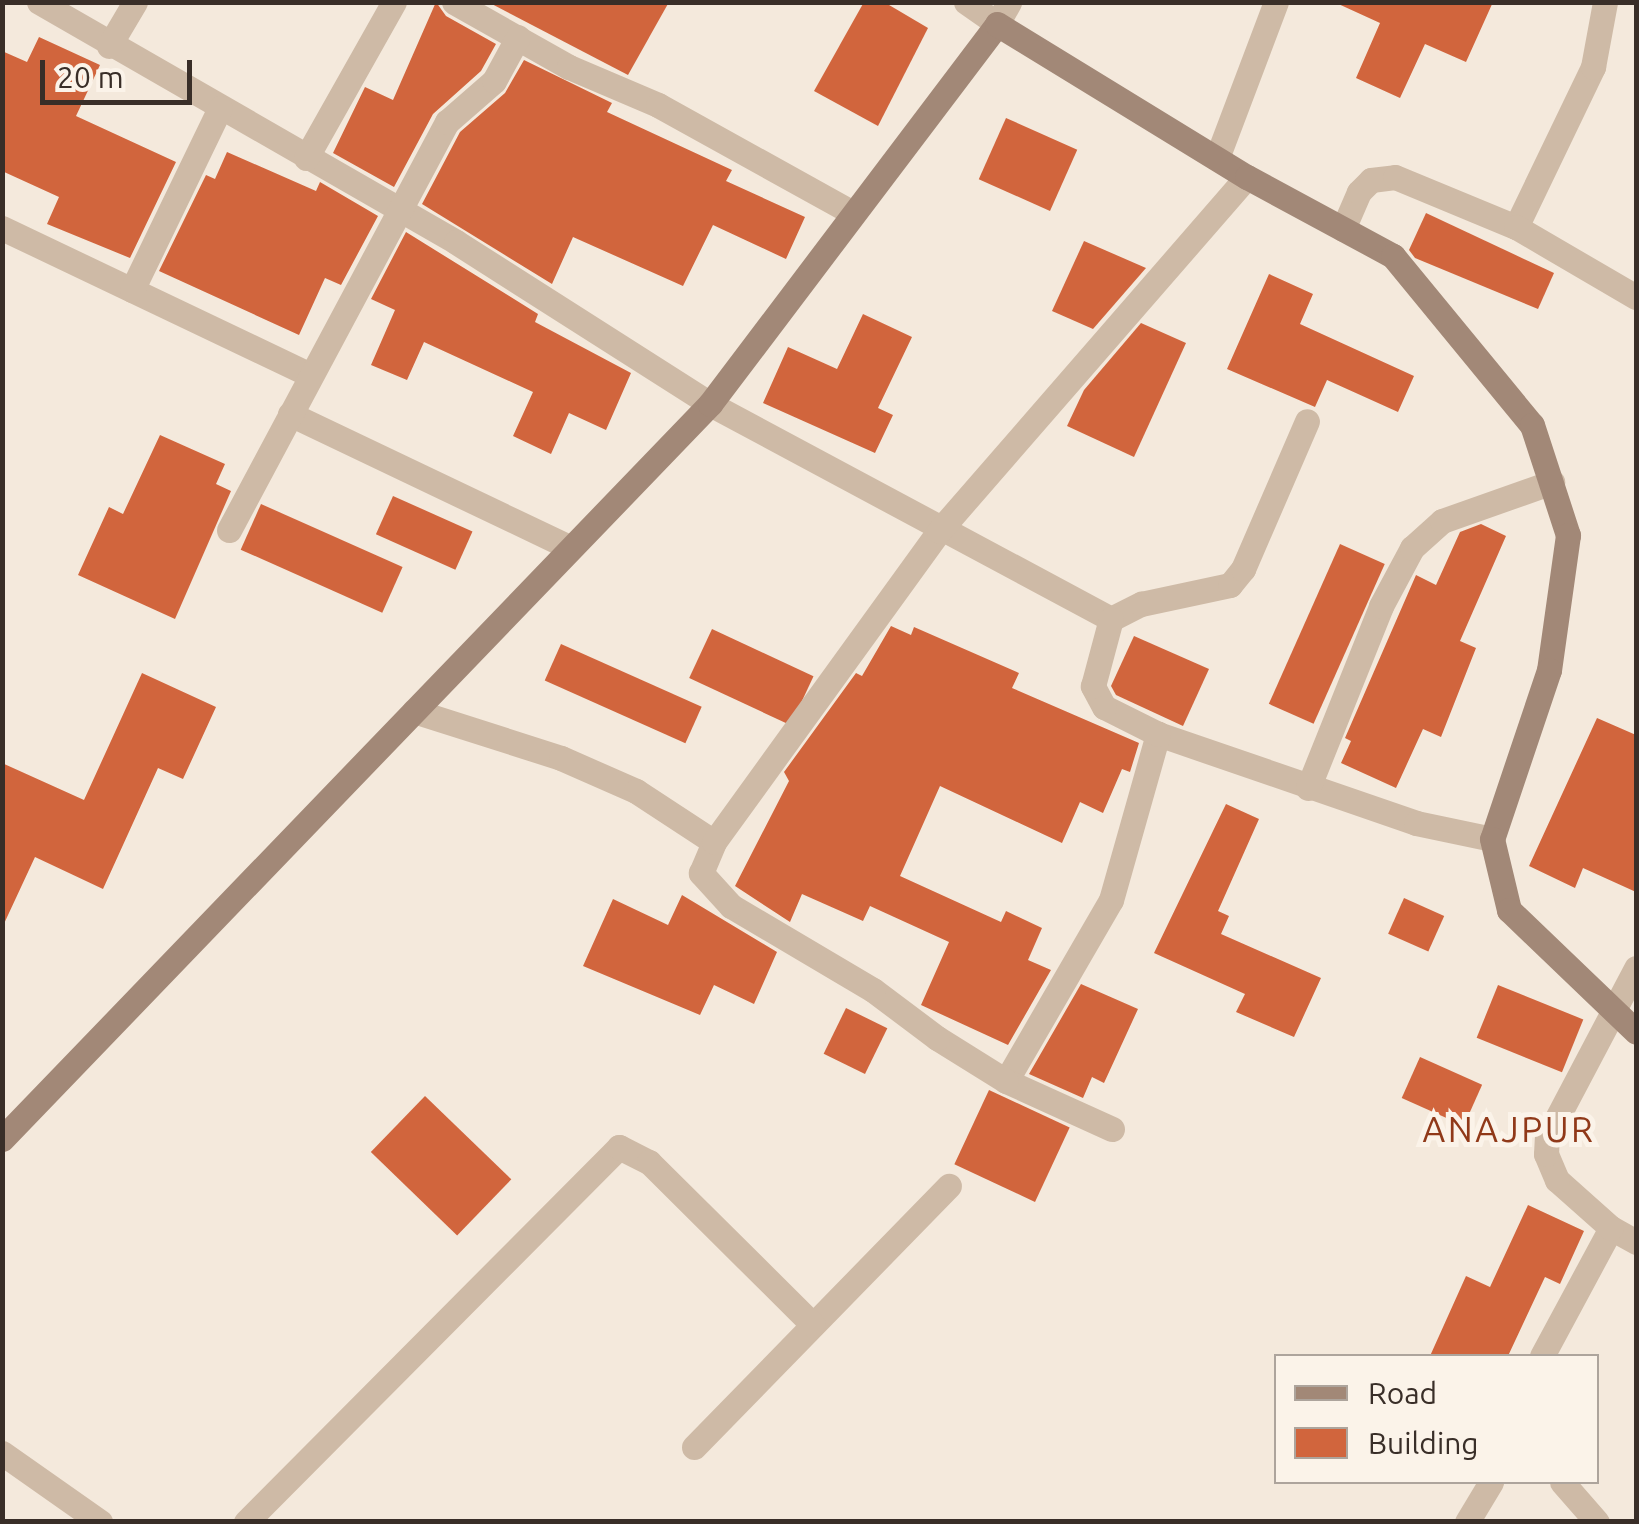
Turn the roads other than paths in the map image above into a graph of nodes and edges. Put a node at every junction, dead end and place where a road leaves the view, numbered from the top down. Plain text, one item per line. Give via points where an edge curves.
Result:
1 (39, 2) edge
2 (135, 2) edge
3 (394, 2) edge
4 (454, 2) edge
5 (966, 2) edge
6 (1276, 2) edge
7 (1605, 2) edge
8 (489, 11) edge
9 (1003, 13) edge
10 (518, 37) junction
11 (109, 46) junction
12 (220, 108) junction
13 (306, 158) junction
14 (1217, 158) junction
15 (1247, 177) junction
16 (398, 211) junction
17 (853, 214) junction
18 (1516, 227) junction
19 (2, 228) edge
20 (1343, 229) junction
21 (132, 290) junction
22 (1636, 297) edge
23 (310, 375) junction
24 (710, 404) junction
25 (290, 414) junction
26 (1307, 421) dead end
27 (1552, 482) junction
28 (229, 530) dead end
29 (939, 531) junction
30 (571, 548) junction
31 (1111, 619) junction
32 (414, 711) junction
33 (1158, 734) junction
34 (1308, 788) junction
35 (1492, 838) junction
36 (714, 842) junction
37 (1636, 968) edge
38 (1614, 1013) junction
39 (1636, 1032) edge
40 (1006, 1081) junction
41 (1112, 1129) dead end
42 (2, 1138) edge
43 (949, 1186) dead end
44 (1611, 1228) junction
45 (1636, 1242) edge
46 (814, 1324) junction
47 (1543, 1354) edge
48 (694, 1447) dead end
49 (2, 1453) edge
50 (1490, 1484) edge
51 (1564, 1484) edge
52 (100, 1522) edge
53 (246, 1522) edge
54 (1468, 1522) edge
55 (1597, 1522) edge

1 - 11 street
2 - 11 street
3 - 13 street
4 - 8 street
5 - 9 street
6 - 14 street
7 - 18 street via 1593,67
8 - 10 street
9 - 14 main road
9 - 17 main road
10 - 16 street via 494,81 447,122
10 - 17 street via 658,104
11 - 12 street
12 - 13 street
12 - 21 street
13 - 16 street
14 - 15 main road
15 - 20 main road
15 - 29 street
16 - 23 street
16 - 24 street
17 - 24 main road
18 - 20 street via 1396,177 1371,180 1358,192
18 - 22 street
19 - 21 street
20 - 27 main road via 1393,256 1460,335 1532,425
21 - 23 street
23 - 25 street
24 - 29 street
24 - 30 main road
25 - 28 street
25 - 30 street
26 - 31 street via 1230,585 1142,604
27 - 34 street via 1442,521 1412,548 1381,606
27 - 35 main road via 1568,535 1548,670
29 - 31 street
29 - 36 street
30 - 32 main road
31 - 33 street via 1092,686 1104,707
32 - 36 street via 562,758 636,791
32 - 42 main road
33 - 34 street
33 - 40 street via 1111,900
34 - 35 street via 1416,823
35 - 38 main road via 1509,910
36 - 40 street via 702,873 731,906 874,990
37 - 38 street
38 - 39 main road
38 - 44 street via 1547,1137 1546,1154 1557,1180
40 - 41 street
43 - 46 street
44 - 45 street
44 - 47 street
46 - 48 street
46 - 53 street via 650,1162 619,1147
49 - 52 street
50 - 54 street
51 - 55 street

